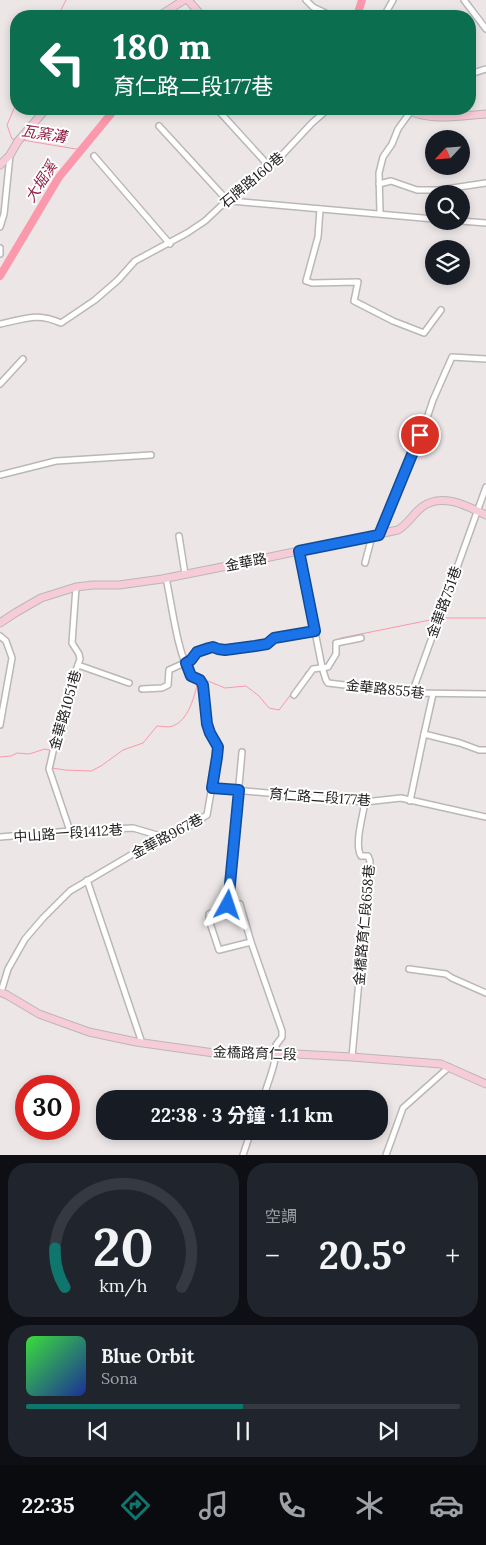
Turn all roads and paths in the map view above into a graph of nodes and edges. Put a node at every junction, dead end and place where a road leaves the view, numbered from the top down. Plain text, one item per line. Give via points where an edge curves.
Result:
1 (186, 0) edge
2 (306, 0) edge
3 (464, 0) edge
4 (169, 10) edge
5 (196, 10) edge
6 (319, 10) edge
7 (472, 10) edge
8 (476, 15) edge
9 (486, 28) edge
10 (41, 115) edge
11 (222, 115) edge
12 (321, 115) edge
13 (405, 115) edge
14 (429, 115) edge
15 (474, 115) edge
16 (159, 126) dead end
17 (10, 155) junction
18 (94, 156) dead end
19 (0, 165) edge
20 (268, 165) junction
21 (486, 183) edge
22 (379, 184) junction
23 (232, 201) junction
24 (320, 210) junction
25 (380, 213) junction
26 (425, 217) edge
27 (470, 222) edge
28 (486, 223) edge
29 (0, 227) edge
30 (170, 244) junction
31 (0, 248) edge
32 (0, 254) edge
33 (441, 310) dead end
34 (0, 324) edge
35 (23, 359) dead end
36 (486, 360) edge
37 (0, 384) edge
38 (151, 455) dead end
39 (0, 475) edge
40 (486, 487) edge
41 (477, 511) junction
42 (486, 516) edge
43 (376, 535) junction
44 (179, 536) dead end
45 (299, 551) junction
46 (365, 563) dead end
47 (185, 574) junction
48 (166, 578) junction
49 (76, 587) junction
50 (0, 623) edge
51 (315, 631) junction
52 (0, 636) edge
53 (361, 638) dead end
54 (186, 663) junction
55 (78, 665) junction
56 (322, 666) junction
57 (129, 683) dead end
58 (142, 689) dead end
59 (412, 693) junction
60 (432, 694) junction
61 (486, 694) edge
62 (294, 695) dead end
63 (0, 725) edge
64 (424, 734) junction
65 (486, 750) edge
66 (242, 752) dead end
67 (212, 788) junction
68 (239, 790) junction
69 (410, 801) junction
70 (365, 802) junction
71 (486, 816) edge
72 (70, 831) junction
73 (0, 837) edge
74 (164, 837) junction
75 (87, 880) junction
76 (240, 904) dead end
77 (251, 942) junction
78 (409, 969) dead end
79 (0, 992) edge
80 (486, 993) edge
81 (142, 1042) junction
82 (277, 1053) junction
83 (352, 1057) junction
84 (449, 1067) junction
85 (486, 1084) edge
86 (266, 1090) edge
87 (249, 1140) edge
88 (243, 1155) edge
89 (386, 1155) edge

1 - 4 street
1 - 5 street
2 - 6 street
3 - 7 street
8 - 9 street
10 - 17 street
11 - 20 street
12 - 20 street, 石牌路160巷
13 - 22 street via 383,157
14 - 15 street via 438,118
16 - 23 street
17 - 19 street
17 - 29 street
18 - 30 street
20 - 23 street, 石牌路160巷
21 - 22 street via 439,190 417,190 391,181
22 - 25 street
23 - 24 street
23 - 30 street, 石牌路160巷
24 - 25 street
24 - 33 street via 318,237 306,281 358,282 354,301 424,333
25 - 26 street
27 - 28 street
30 - 34 street, 石牌路160巷 via 135,261 95,300 61,322 38,316
31 - 32 street
35 - 37 street
36 - 43 street via 452,357
38 - 39 street via 56,461
40 - 41 street, 金華路751巷
41 - 42 street, 金華路
41 - 43 street, 金華路 via 443,500 422,507 398,530
41 - 59 street, 金華路751巷
43 - 45 street, 金華路
43 - 46 street
44 - 47 street
45 - 47 street, 金華路
45 - 51 street, 金華路855巷
47 - 48 street, 金華路
48 - 49 street, 金華路
48 - 54 street, 金華路967巷
49 - 50 street, 金華路 via 41,598
49 - 55 street, 金華路1051巷 via 72,642 80,654
51 - 54 street via 274,638 267,644 255,646 225,650 213,647 197,652
51 - 56 street, 金華路855巷
52 - 63 street via 6,641 12,658
53 - 56 street via 336,643 336,654 328,667
54 - 58 street via 169,670 168,685
54 - 67 street, 金華路967巷 via 191,676 203,685 207,724 218,747
55 - 57 street
55 - 72 street, 金華路1051巷 via 49,769
56 - 59 street, 金華路855巷 via 328,683
56 - 62 street via 313,669
59 - 60 street, 金華路855巷
60 - 61 street, 金華路855巷
60 - 64 street
64 - 65 street
64 - 69 street
66 - 68 street
67 - 68 street, 育仁路二段177巷
67 - 74 street, 金華路967巷 via 207,815
68 - 70 street, 育仁路二段177巷
68 - 77 street via 228,905 209,914 209,920 218,950
69 - 70 street, 育仁路二段177巷 via 401,798
69 - 71 street, 育仁路二段177巷
70 - 83 street, 金橋路育仁段658巷 via 359,851 370,861
72 - 73 street, 中山路一段1412巷
72 - 74 street, 中山路一段1412巷 via 133,828
74 - 75 street, 金華路967巷
75 - 79 street, 金華路967巷 via 70,891 25,939 8,969
75 - 81 street
76 - 77 street
77 - 82 street via 282,1031 276,1045
78 - 80 street via 446,974
79 - 81 street, 金橋路育仁段 via 39,1014 89,1032
81 - 82 street, 金橋路育仁段 via 221,1054
82 - 83 street, 金橋路育仁段
82 - 86 street
83 - 84 street, 金橋路育仁段
84 - 85 street, 金橋路育仁段
84 - 89 street via 403,1108
87 - 88 street

